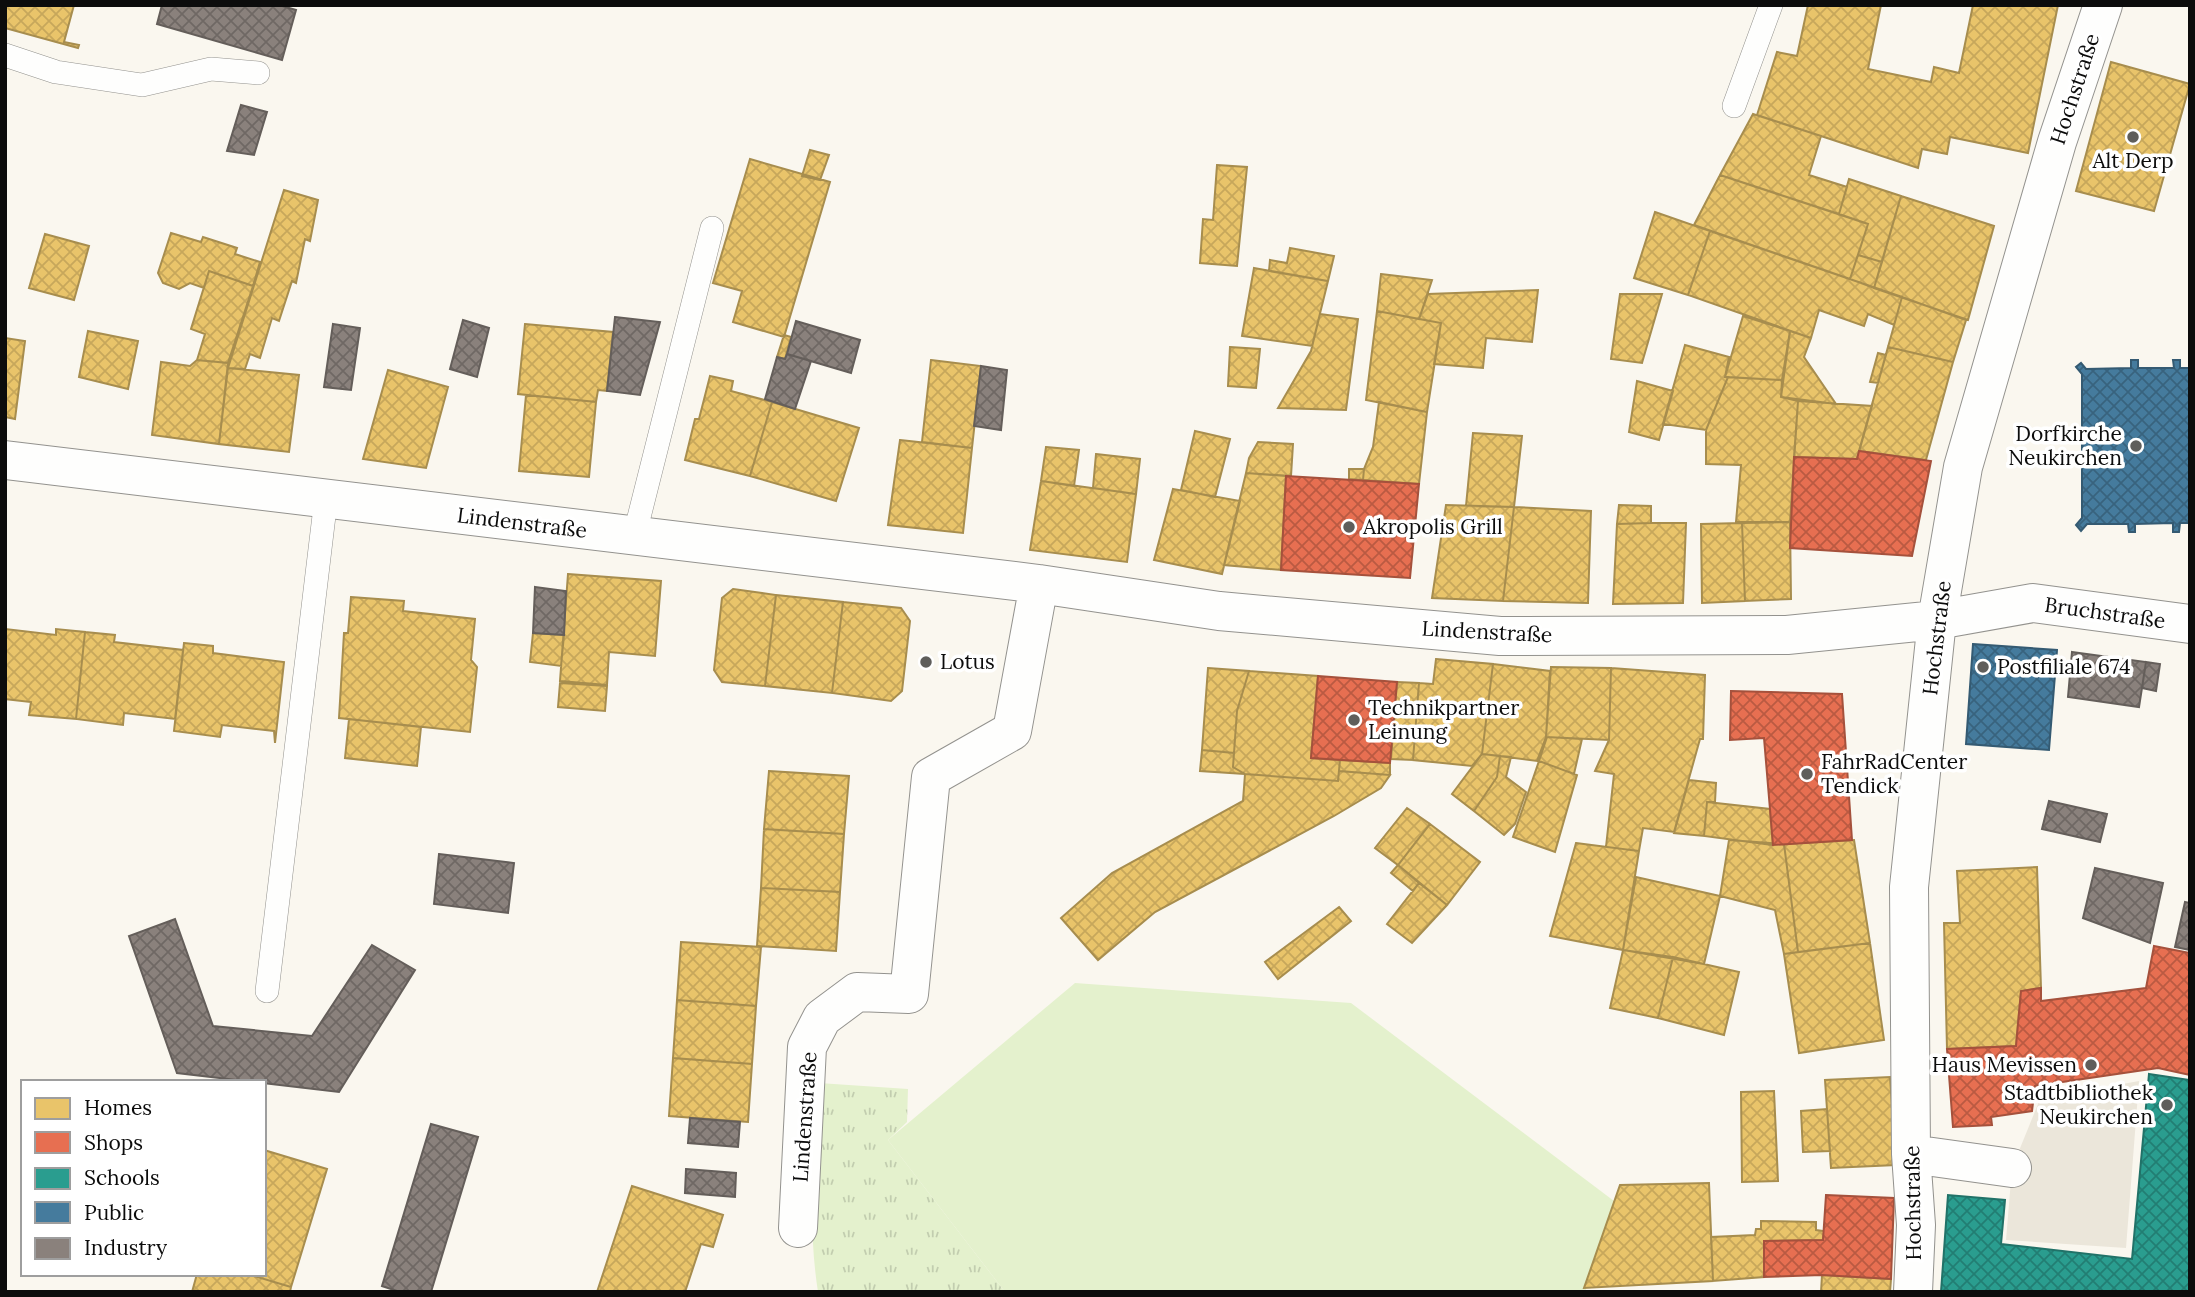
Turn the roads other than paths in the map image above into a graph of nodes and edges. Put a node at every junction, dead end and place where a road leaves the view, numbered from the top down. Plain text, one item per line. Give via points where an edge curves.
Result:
1 (1771, 5) edge
2 (2103, 5) edge
3 (5, 55) edge
4 (258, 73) dead end
5 (1734, 106) dead end
6 (712, 228) dead end
7 (5, 460) edge
8 (326, 499) junction
9 (634, 537) junction
10 (1039, 584) junction
11 (1937, 620) junction
12 (2190, 624) edge
13 (267, 991) dead end
14 (1911, 1154) junction
15 (2012, 1168) dead end
16 (798, 1228) dead end
17 (1913, 1292) edge

1 - 5 lane
2 - 11 street, Hochstraße via 2057,142 1963,467
3 - 4 lane via 56,72 142,85 211,69
6 - 9 lane
7 - 8 street, Lindenstraße
8 - 9 street, Lindenstraße
8 - 13 lane
9 - 10 street, Lindenstraße
10 - 11 street, Lindenstraße via 1219,611 1500,636 1787,635
10 - 16 street, Lindenstraße via 1012,731 931,777 909,994 857,992 822,1018 807,1047
11 - 12 street, Bruchstraße via 2033,603
11 - 14 street, Hochstraße via 1909,887
14 - 15 street
14 - 17 street, Hochstraße via 1916,1225

